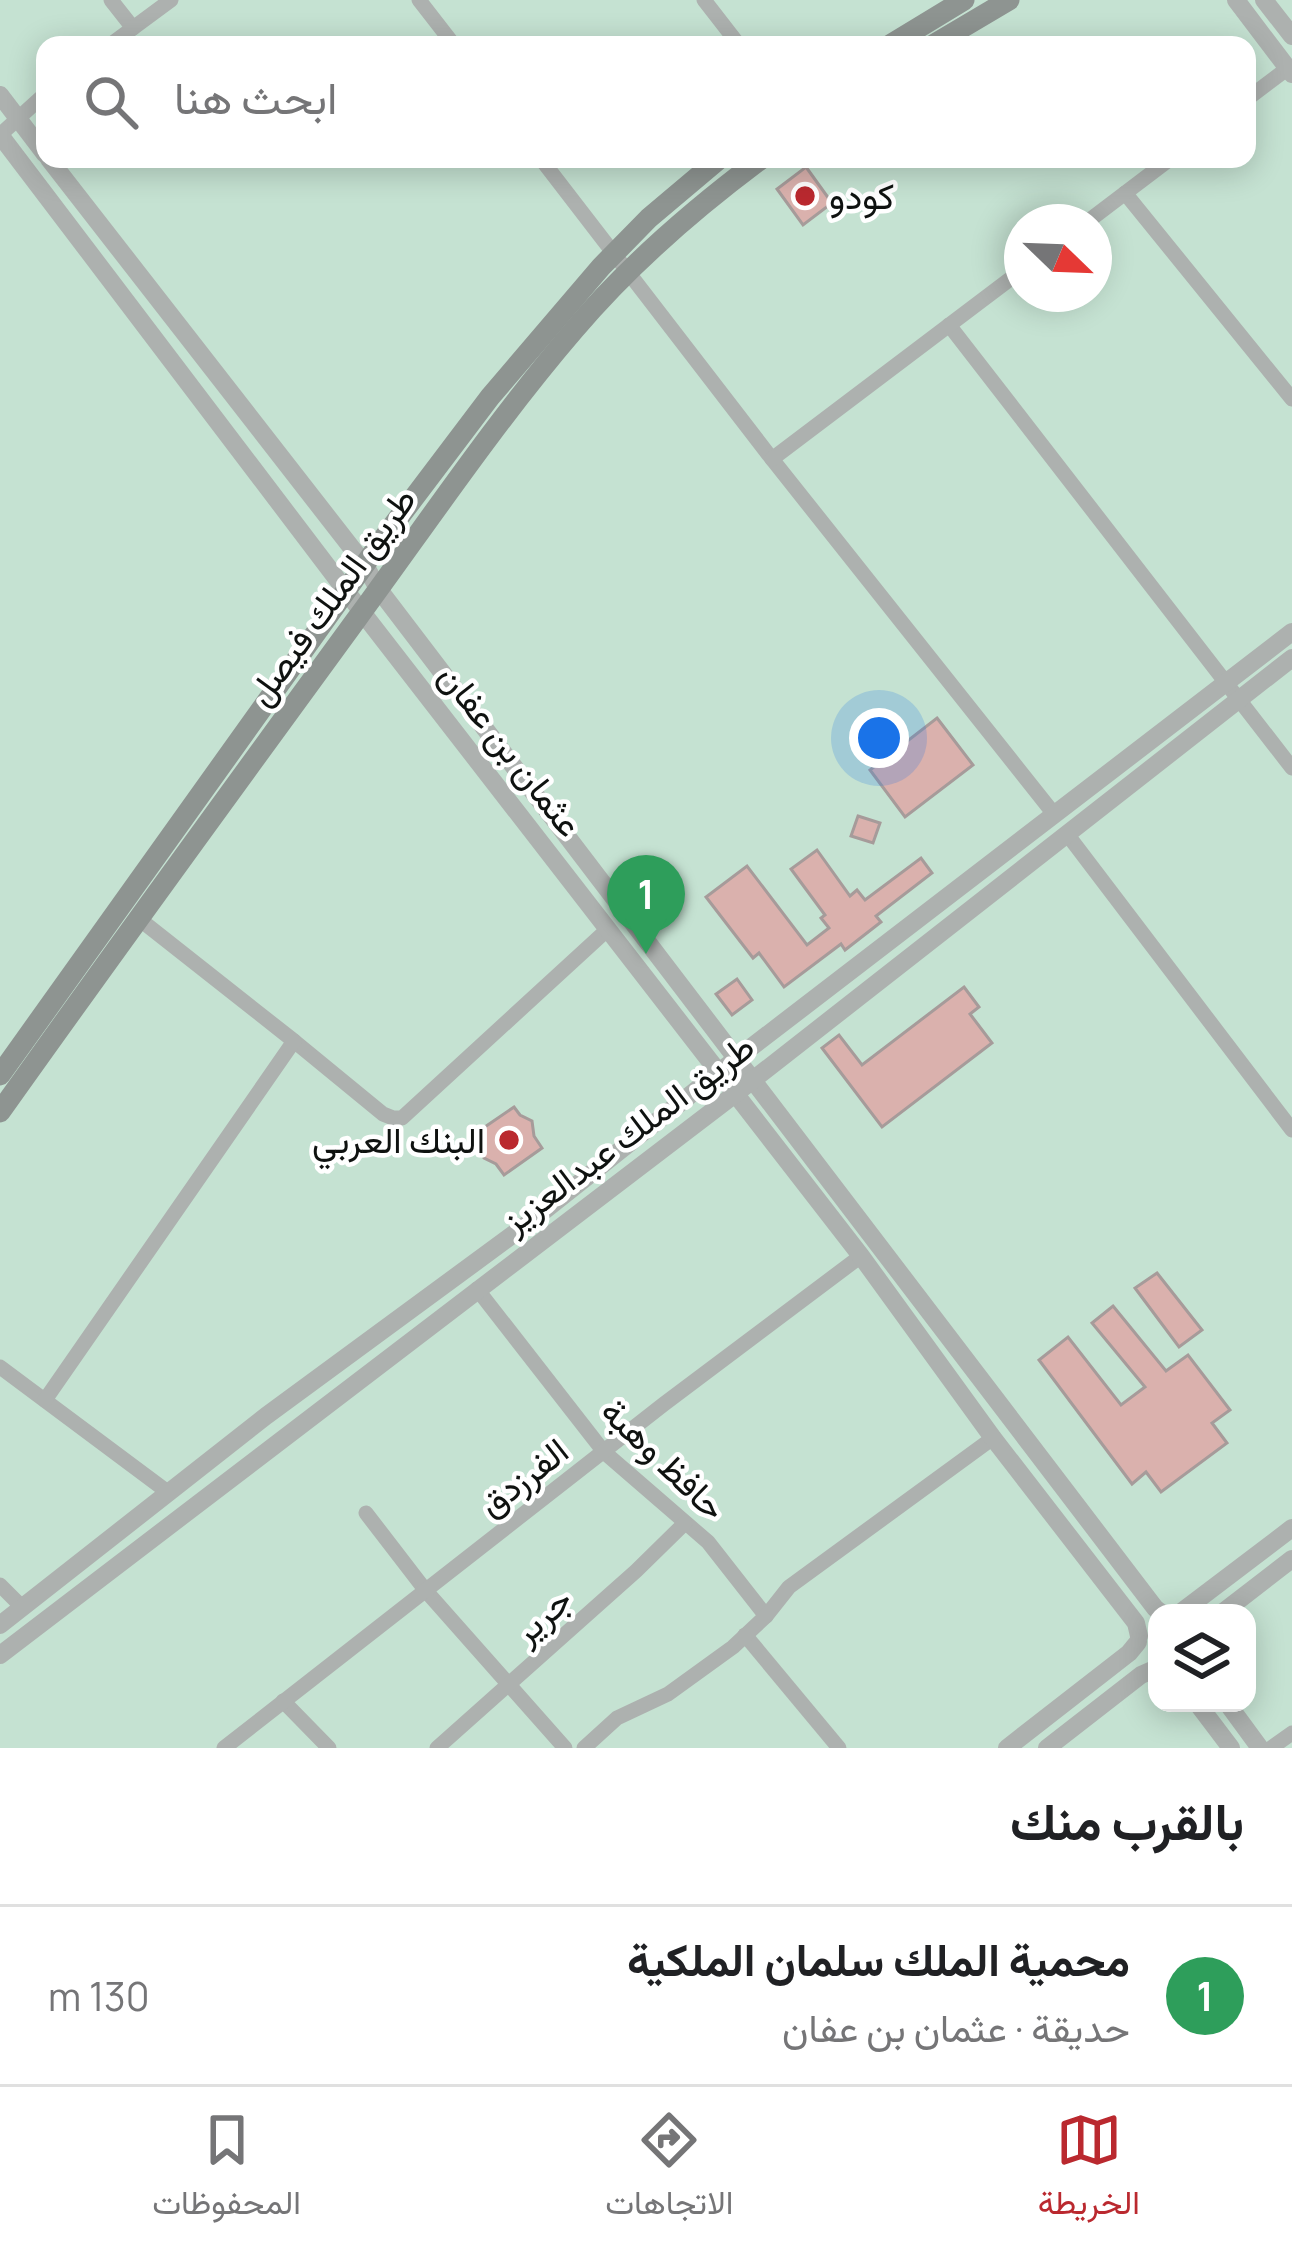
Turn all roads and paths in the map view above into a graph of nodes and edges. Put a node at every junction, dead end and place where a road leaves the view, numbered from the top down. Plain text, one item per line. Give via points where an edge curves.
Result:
1 (111, 0) edge
2 (171, 0) edge
3 (419, 0) edge
4 (704, 0) edge
5 (964, 0) edge
6 (1009, 0) edge
7 (1236, 0) edge
8 (1264, 0) edge
9 (133, 28) junction
10 (122, 36) edge
11 (447, 36) edge
12 (732, 36) edge
13 (905, 36) edge
14 (949, 36) edge
15 (1292, 36) edge
16 (1290, 71) edge
17 (1256, 93) edge
18 (0, 95) edge
19 (36, 102) edge
20 (17, 118) junction
21 (0, 135) edge
22 (36, 142) edge
23 (56, 168) edge
24 (548, 168) edge
25 (708, 168) edge
26 (749, 168) edge
27 (1158, 168) edge
28 (1126, 193) junction
29 (1111, 204) edge
30 (614, 254) junction
31 (629, 273) junction
32 (1004, 284) edge
33 (949, 325) junction
34 (1292, 399) edge
35 (772, 459) junction
36 (365, 565) junction
37 (377, 587) junction
38 (348, 590) junction
39 (362, 612) junction
40 (1292, 632) edge
41 (1292, 658) edge
42 (1226, 682) junction
43 (1239, 699) junction
44 (1292, 767) edge
45 (1054, 814) junction
46 (1066, 834) junction
47 (138, 918) junction
48 (608, 929) junction
49 (294, 1041) junction
50 (738, 1058) junction
51 (2, 1067) edge
52 (719, 1072) junction
53 (754, 1079) junction
54 (735, 1094) junction
55 (0, 1112) edge
56 (1292, 1130) edge
57 (861, 1256) junction
58 (477, 1289) junction
59 (0, 1367) edge
60 (45, 1400) junction
61 (993, 1438) junction
62 (604, 1452) junction
63 (169, 1493) junction
64 (366, 1513) dead end
65 (685, 1523) junction
66 (1292, 1528) edge
67 (1292, 1559) edge
68 (0, 1585) edge
69 (426, 1591) junction
70 (1152, 1604) edge
71 (1192, 1604) edge
72 (1234, 1604) edge
73 (22, 1608) junction
74 (766, 1616) junction
75 (1148, 1622) edge
76 (0, 1625) edge
77 (746, 1635) junction
78 (1138, 1639) junction
79 (0, 1655) edge
80 (1148, 1661) edge
81 (1148, 1672) edge
82 (511, 1684) junction
83 (283, 1702) junction
84 (1204, 1712) edge
85 (1234, 1712) edge
86 (1292, 1732) edge
87 (224, 1748) edge
88 (329, 1748) edge
89 (437, 1748) edge
90 (566, 1748) edge
91 (584, 1748) edge
92 (839, 1748) edge
93 (1007, 1748) edge
94 (1047, 1748) edge
95 (1231, 1748) edge
96 (1261, 1748) edge
97 (1271, 1748) edge

1 - 9 street
2 - 9 street
3 - 11 street
4 - 12 street
5 - 13 main road
6 - 14 main road
7 - 16 street
8 - 15 street
9 - 10 street
16 - 17 street
18 - 20 street, عثمان بن عفان
19 - 20 street
20 - 21 street
20 - 22 street, عثمان بن عفان
21 - 38 street, عثمان بن عفان
23 - 36 street, عثمان بن عفان
24 - 30 street
25 - 30 main road, طريق الملك فيصل
26 - 31 main road, طريق الملك فيصل
27 - 28 street
28 - 29 street
28 - 34 street
30 - 31 street
30 - 36 main road, طريق الملك فيصل via 490,397
31 - 35 street
31 - 37 main road, طريق الملك فيصل via 507,411
32 - 33 street
33 - 35 street
33 - 42 street
35 - 45 street
36 - 37 street, عثمان بن عفان
36 - 38 main road, طريق الملك فيصل
37 - 39 main road, طريق الملك فيصل
37 - 50 street, عثمان بن عفان
38 - 39 street, عثمان بن عفان
38 - 51 main road, طريق الملك فيصل
39 - 47 main road, طريق الملك فيصل
39 - 48 street, عثمان بن عفان
40 - 42 street, طريق الملك عبدالعزيز
41 - 43 street, طريق الملك عبدالعزيز
42 - 43 street
42 - 45 street, طريق الملك عبدالعزيز
43 - 44 street
43 - 46 street, طريق الملك عبدالعزيز
45 - 50 street, طريق الملك عبدالعزيز
46 - 53 street, طريق الملك عبدالعزيز
46 - 56 street
47 - 49 street
47 - 55 main road, طريق الملك فيصل
48 - 49 street via 402,1118 383,1114
48 - 52 street, عثمان بن عفان
49 - 60 street
50 - 52 street, طريق الملك عبدالعزيز
50 - 53 street, عثمان بن عفان
52 - 54 street, عثمان بن عفان
52 - 63 street, طريق الملك عبدالعزيز
53 - 54 street, طريق الملك عبدالعزيز
53 - 70 street, عثمان بن عفان
54 - 57 street, عثمان بن عفان
54 - 58 street, طريق الملك عبدالعزيز
57 - 61 street, عثمان بن عفان
57 - 62 street, الفرزدق
58 - 62 street, حافظ وهبة
58 - 79 street, طريق الملك عبدالعزيز
59 - 60 street
60 - 63 street
61 - 74 street via 789,1587
61 - 78 street, عثمان بن عفان via 1136,1623
62 - 65 street, حافظ وهبة
62 - 69 street, الفرزدق
63 - 73 street, طريق الملك عبدالعزيز
64 - 69 street
65 - 74 street, حافظ وهبة
65 - 82 street, جرير
66 - 71 street
67 - 72 street
68 - 73 street
69 - 82 street
69 - 83 street, الفرزدق
73 - 76 street, طريق الملك عبدالعزيز
74 - 77 street
75 - 78 street
77 - 91 street
77 - 92 street
78 - 80 street, عثمان بن عفان
78 - 93 street
81 - 94 street
82 - 89 street, جرير
82 - 90 street
83 - 87 street, الفرزدق
83 - 88 street
84 - 95 street
85 - 96 street
86 - 97 street

